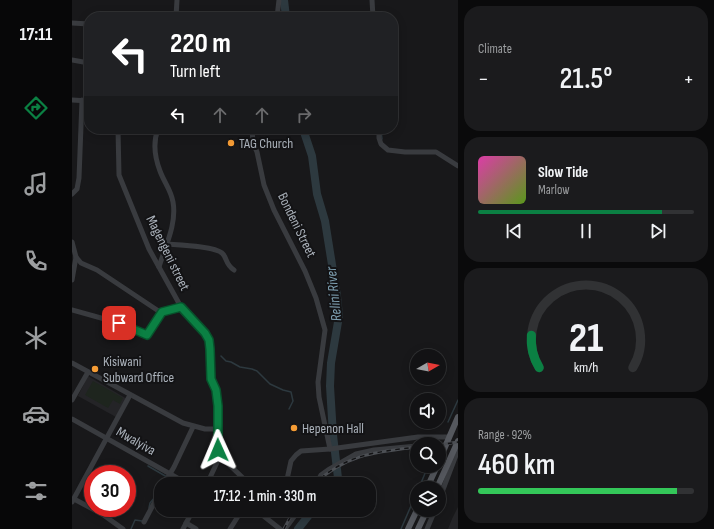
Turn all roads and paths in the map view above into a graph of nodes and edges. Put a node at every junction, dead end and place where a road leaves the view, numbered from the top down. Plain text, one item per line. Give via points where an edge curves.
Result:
1 (177, 0) edge
2 (279, 0) edge
3 (372, 0) edge
4 (176, 12) edge
5 (278, 12) edge
6 (373, 12) edge
7 (72, 23) edge
8 (84, 24) edge
9 (72, 60) edge
10 (84, 61) edge
11 (72, 100) edge
12 (82, 100) joint
13 (118, 134) edge
14 (157, 134) edge
15 (252, 134) edge
16 (379, 134) edge
17 (458, 166) edge
18 (72, 194) edge
19 (72, 242) edge
20 (166, 244) junction
21 (76, 258) junction
22 (159, 268) junction
23 (234, 270) dead end
24 (72, 280) edge
25 (181, 307) junction
26 (72, 310) edge
27 (162, 312) junction
28 (72, 363) edge
29 (88, 372) junction
30 (130, 395) junction
31 (72, 400) edge
32 (458, 417) edge
33 (72, 419) edge
34 (193, 427) junction
35 (218, 430) junction
36 (446, 437) edge
37 (449, 437) junction
38 (107, 438) junction
39 (410, 438) edge
40 (458, 441) edge
41 (446, 444) edge
42 (410, 447) edge
43 (331, 449) junction
44 (458, 450) edge
45 (220, 456) junction
46 (170, 474) junction
47 (168, 477) edge
48 (175, 477) edge
49 (210, 477) edge
50 (242, 477) edge
51 (288, 477) edge
52 (320, 477) edge
53 (440, 481) edge
54 (446, 482) edge
55 (73, 501) edge
56 (154, 503) edge
57 (189, 517) edge
58 (236, 517) edge
59 (265, 517) edge
60 (294, 517) edge
61 (414, 517) edge
62 (424, 517) edge
63 (432, 517) edge
64 (144, 522) dead end
65 (186, 523) junction
66 (123, 529) edge
67 (183, 529) edge
68 (196, 529) edge
69 (230, 529) edge
70 (280, 529) edge
71 (285, 529) edge
72 (408, 529) edge
73 (418, 529) edge
74 (427, 529) edge

1 - 4 street
2 - 5 street
3 - 6 street
7 - 8 street
9 - 10 street
11 - 12 street
12 - 18 street via 79,178 77,190
13 - 22 street, Magengeni street via 121,182
14 - 20 street via 155,144 160,172 173,202 173,224
15 - 43 street, Bondeni Street via 264,186 305,272 324,323 318,382
16 - 17 street via 381,144 388,150 436,152
19 - 21 street
20 - 22 street
20 - 23 street via 222,252 228,265
21 - 24 street
21 - 27 street
22 - 25 street, Magengeni street
25 - 27 street
25 - 35 street, Magengeni street via 209,340 211,379 216,390 218,406
26 - 27 street via 119,323 147,335
28 - 29 street
29 - 30 street
29 - 31 street
30 - 34 street
30 - 38 street
32 - 37 main road
33 - 38 street, Mwalyiva
34 - 35 street
34 - 46 street
35 - 45 street, Magengeni street
36 - 37 street
37 - 41 main road
38 - 46 street, Mwalyiva
38 - 55 street
39 - 43 street
40 - 53 main road
42 - 52 street via 356,454
43 - 51 street via 305,450 296,455 291,461
44 - 54 street
45 - 49 street
45 - 50 street
46 - 47 street
46 - 48 street, Mwalyiva
55 - 66 street via 102,514
56 - 64 street
57 - 65 street
58 - 69 street
59 - 70 street
60 - 71 street
61 - 72 main road
62 - 73 main road
63 - 74 street
65 - 67 street
65 - 68 street

